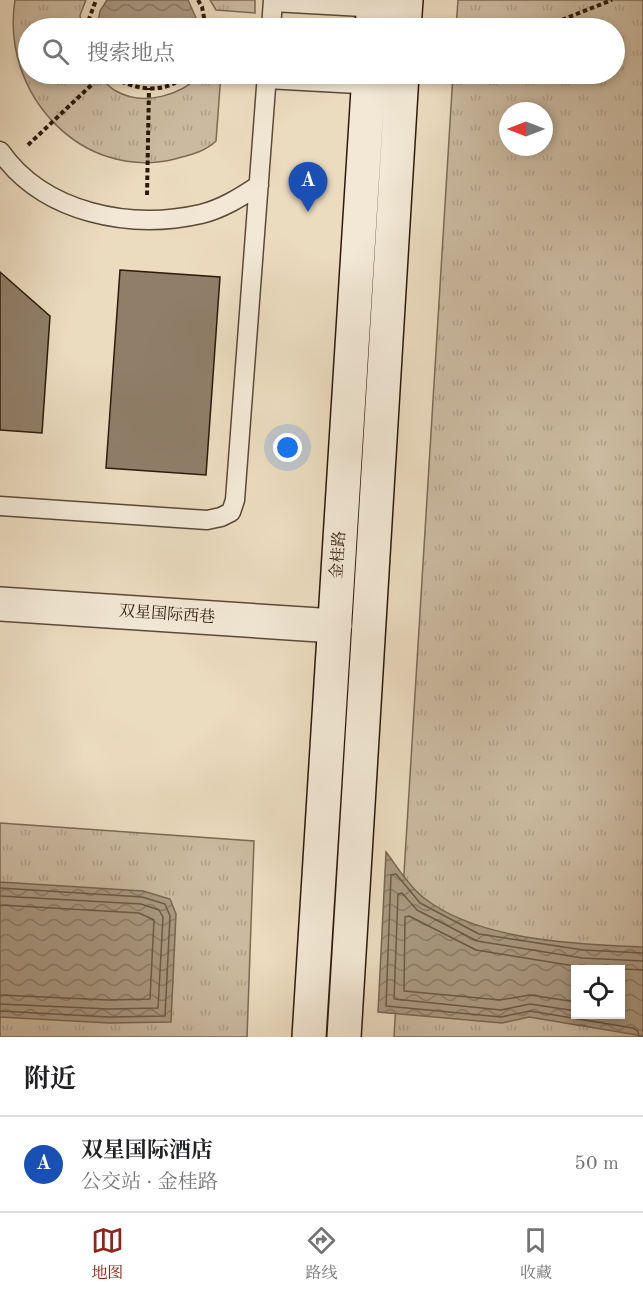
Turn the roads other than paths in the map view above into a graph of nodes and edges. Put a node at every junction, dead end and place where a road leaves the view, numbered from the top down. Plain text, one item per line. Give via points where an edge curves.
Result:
1 (273, 1) edge
2 (373, 12) edge
3 (405, 13) edge
4 (272, 18) edge
5 (266, 84) edge
6 (369, 84) edge
7 (401, 84) edge
8 (5, 157) edge
9 (259, 185) junction
10 (0, 506) edge
11 (0, 604) edge
12 (335, 626) junction
13 (309, 1037) edge
14 (344, 1037) edge

1 - 2 lane
1 - 4 lane
2 - 3 lane
5 - 9 lane
6 - 12 street, 金桂路
7 - 14 street, 金桂路
8 - 9 lane via 51,196 111,218 146,220 203,213 236,200
9 - 10 lane via 231,512 207,520
11 - 12 street, 双星国际西巷
12 - 13 street, 金桂路

